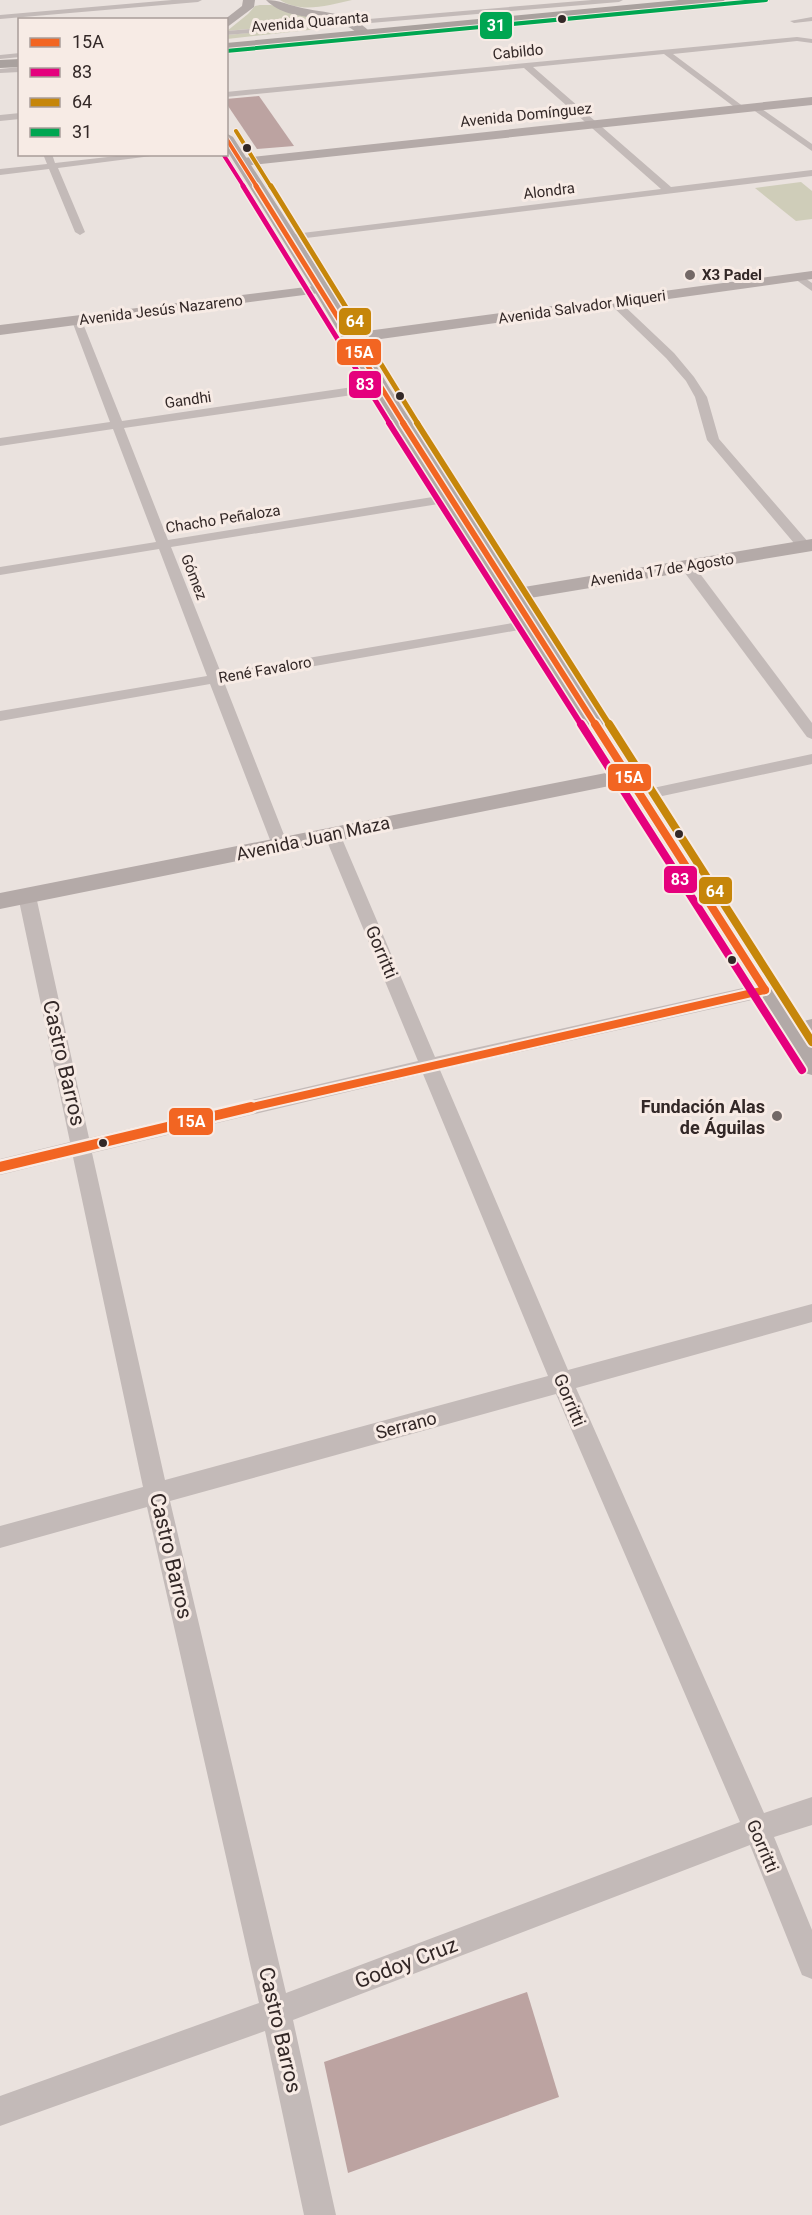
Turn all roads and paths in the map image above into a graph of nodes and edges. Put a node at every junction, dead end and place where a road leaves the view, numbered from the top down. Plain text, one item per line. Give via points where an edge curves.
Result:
1 (198, 0) edge
2 (249, 0) edge
3 (272, 0) edge
4 (619, 0) edge
5 (675, 0) edge
6 (719, 0) edge
7 (766, 0) edge
8 (550, 3) edge
9 (117, 7) edge
10 (482, 12) junction
11 (514, 14) junction
12 (0, 17) edge
13 (812, 19) edge
14 (794, 21) dead end
15 (228, 22) edge
16 (361, 30) junction
17 (228, 33) edge
18 (228, 41) edge
19 (811, 42) edge
20 (228, 49) edge
21 (666, 52) junction
22 (18, 55) edge
23 (0, 57) edge
24 (525, 65) junction
25 (13, 68) edge
26 (0, 71) edge
27 (228, 95) edge
28 (812, 101) edge
29 (755, 107) junction
30 (741, 108) junction
31 (18, 116) edge
32 (0, 118) edge
33 (592, 125) junction
34 (229, 144) edge
35 (812, 148) edge
36 (48, 156) edge
37 (144, 156) edge
38 (243, 162) junction
39 (52, 166) junction
40 (0, 172) edge
41 (812, 173) edge
42 (669, 191) junction
43 (80, 232) dead end
44 (290, 237) junction
45 (805, 276) edge
46 (812, 288) edge
47 (322, 289) junction
48 (614, 302) junction
49 (76, 321) junction
50 (0, 330) edge
51 (352, 338) junction
52 (380, 387) junction
53 (117, 425) junction
54 (0, 442) edge
55 (451, 498) junction
56 (808, 545) edge
57 (164, 546) junction
58 (687, 566) junction
59 (0, 571) edge
60 (512, 595) junction
61 (530, 624) junction
62 (215, 679) junction
63 (0, 716) edge
64 (812, 734) edge
65 (812, 759) edge
66 (633, 786) junction
67 (332, 834) junction
68 (280, 845) junction
69 (27, 896) junction
70 (0, 901) edge
71 (765, 990) junction
72 (802, 1030) edge
73 (812, 1064) edge
74 (429, 1065) junction
75 (83, 1148) junction
76 (0, 1167) edge
77 (812, 1313) edge
78 (562, 1382) junction
79 (156, 1494) junction
80 (0, 1537) edge
81 (812, 1811) edge
82 (757, 1829) junction
83 (812, 1965) edge
84 (276, 2012) junction
85 (0, 2111) edge
86 (320, 2215) edge

1 - 9 street
2 - 15 main road via 248,7
3 - 16 main road
4 - 8 street
5 - 11 highway, Avenida Quaranta
6 - 16 highway, Avenida Quaranta
7 - 16 street
8 - 10 street
9 - 12 street
10 - 11 highway
10 - 16 street via 405,20
11 - 16 highway, Avenida Quaranta
13 - 14 street
16 - 17 street
16 - 18 highway, Avenida Quaranta
16 - 20 highway, Avenida Quaranta
19 - 21 street, Cabildo via 797,39
21 - 24 street, Cabildo
21 - 30 street
22 - 23 street
24 - 27 street, Cabildo
24 - 33 street
25 - 26 street
28 - 29 main road, Avenida Domínguez
29 - 30 main road, Avenida Domínguez
29 - 35 street
30 - 33 main road, Avenida Domínguez
31 - 32 street
33 - 38 main road, Avenida Domínguez
33 - 42 street
34 - 38 main road
36 - 39 street
37 - 39 street
38 - 44 main road
39 - 40 street
39 - 43 street
41 - 42 street, Alondra
42 - 44 street, Alondra
44 - 47 main road
45 - 46 street
45 - 48 main road, Avenida Salvador Miqueri
47 - 49 main road, Avenida Jesús Nazareno
47 - 51 main road
48 - 51 main road, Avenida Salvador Miqueri
48 - 56 street via 689,378 699,393 706,428 713,440
49 - 50 main road, Avenida Jesús Nazareno
49 - 53 street, Gómez
51 - 52 main road
52 - 53 street, Gandhi
52 - 55 main road
53 - 54 street, Gandhi
53 - 57 street, Gómez
55 - 57 street, Chacho Peñaloza
55 - 60 main road
56 - 58 main road, Avenida 17 de Agosto
57 - 59 street, Chacho Peñaloza
57 - 62 street, Gómez
58 - 60 main road, Avenida 17 de Agosto
58 - 64 street
60 - 61 main road
61 - 62 street, René Favaloro
61 - 66 main road
62 - 63 street, René Favaloro
62 - 68 street, Gómez
65 - 66 street
66 - 67 main road, Avenida Juan Maza
66 - 71 main road
67 - 68 main road, Avenida Juan Maza
67 - 74 street, Gorritti
68 - 69 main road, Avenida Juan Maza
69 - 70 main road, Avenida Juan Maza
69 - 75 street, Castro Barros
71 - 72 main road
71 - 74 street
72 - 73 main road
74 - 75 street
74 - 78 street, Gorritti
75 - 76 street
75 - 79 street, Castro Barros
77 - 78 street, Serrano
78 - 79 street, Serrano
78 - 82 street, Gorritti
79 - 80 street, Serrano
79 - 84 street, Castro Barros
81 - 82 street, Godoy Cruz
82 - 83 street, Gorritti
82 - 84 street, Godoy Cruz
84 - 85 street, Godoy Cruz
84 - 86 street, Castro Barros

